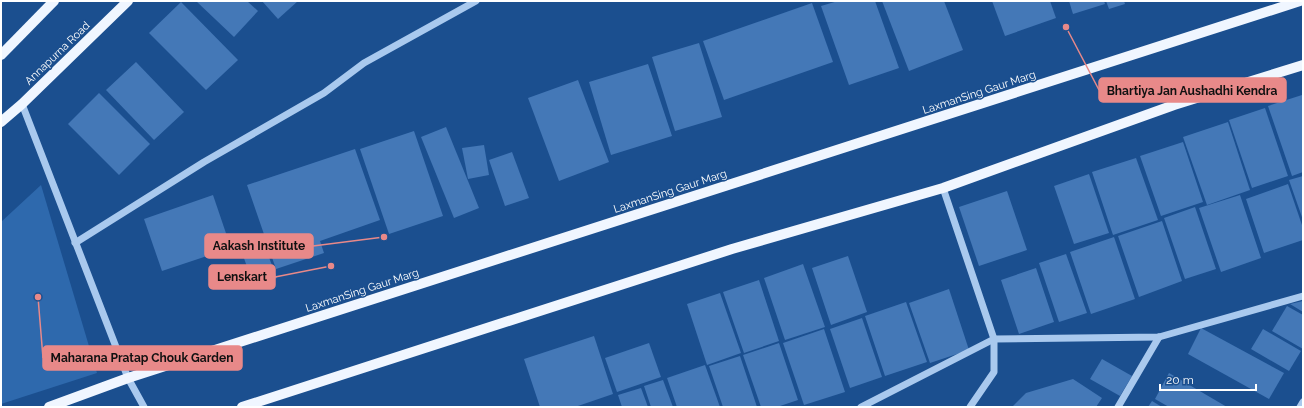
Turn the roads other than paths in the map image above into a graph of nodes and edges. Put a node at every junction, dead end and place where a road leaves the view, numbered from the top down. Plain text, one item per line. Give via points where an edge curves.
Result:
1 (54, 1) edge
2 (128, 1) edge
3 (476, 1) edge
4 (1300, 1) edge
5 (1284, 3) edge
6 (1, 55) edge
7 (1303, 65) edge
8 (22, 104) junction
9 (1, 122) edge
10 (943, 188) junction
11 (75, 243) junction
12 (1303, 296) edge
13 (1159, 337) junction
14 (994, 339) junction
15 (128, 378) junction
16 (1303, 402) edge
17 (49, 407) edge
18 (144, 407) edge
19 (242, 407) edge
20 (861, 407) edge
21 (970, 407) edge
22 (1118, 407) edge
23 (1300, 407) edge

1 - 6 main road
2 - 8 main road, Annapurna Road
3 - 11 street via 364,63 324,92 204,162
4 - 5 main road, LaxmanSing Gaur Marg
5 - 15 main road, LaxmanSing Gaur Marg
7 - 10 main road via 1174,105
8 - 9 main road, Annapurna Road
8 - 11 street
10 - 14 street
10 - 19 main road via 732,250
11 - 15 street
12 - 13 street
13 - 14 street
13 - 22 street
14 - 20 street
14 - 21 street via 994,372
15 - 17 main road, LaxmanSing Gaur Marg
15 - 18 street
16 - 23 street

